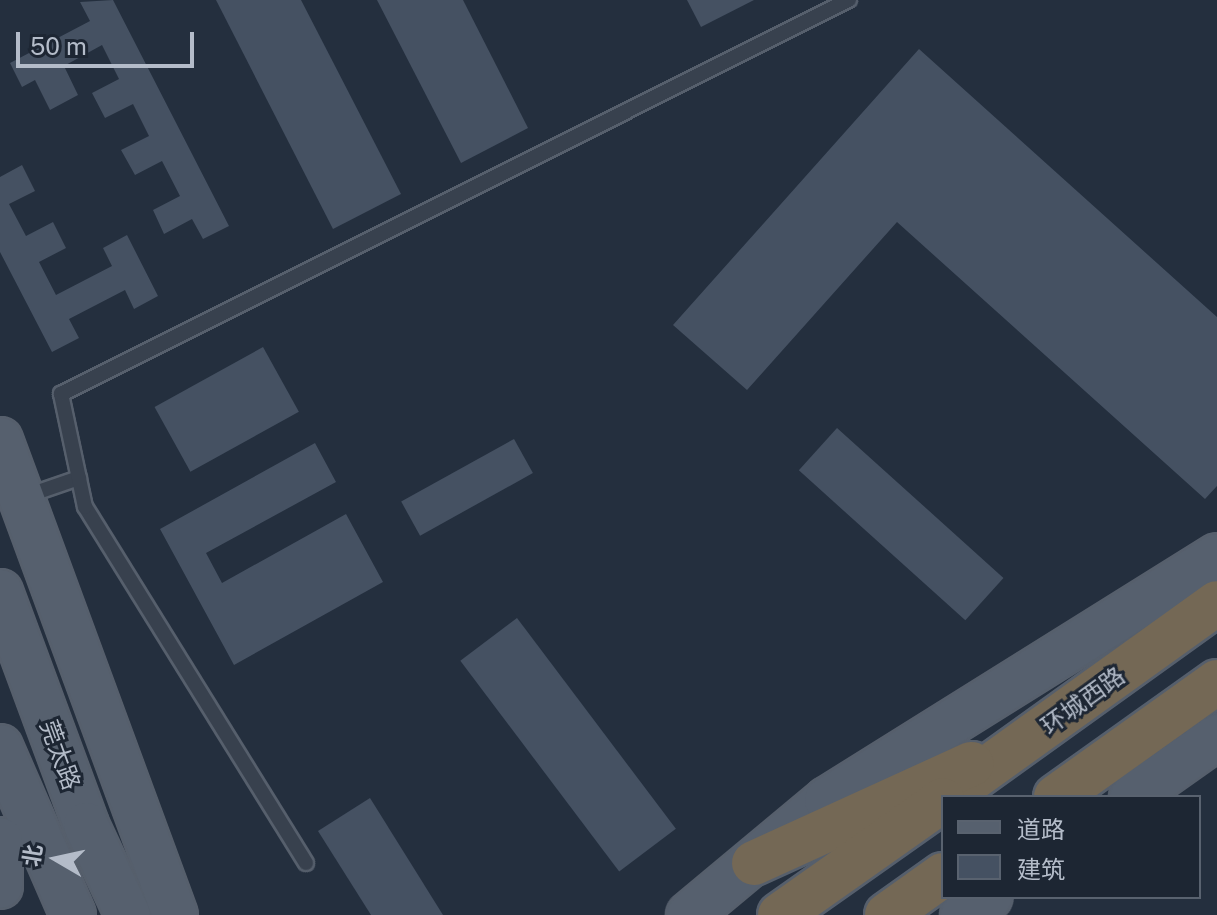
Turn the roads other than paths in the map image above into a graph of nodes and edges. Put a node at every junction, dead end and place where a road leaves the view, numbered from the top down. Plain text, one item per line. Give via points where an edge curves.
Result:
1 (849, 0) edge
2 (0, 440) edge
3 (79, 478) junction
4 (22, 497) junction
5 (1217, 556) edge
6 (0, 592) edge
7 (1217, 603) edge
8 (1217, 682) edge
9 (1198, 705) edge
10 (1039, 733) junction
11 (1217, 737) edge
12 (0, 747) edge
13 (949, 795) edge
14 (1059, 795) edge
15 (1135, 795) edge
16 (941, 801) edge
17 (0, 840) edge
18 (306, 863) dead end
19 (754, 863) junction
20 (941, 876) edge
21 (0, 886) edge
22 (989, 899) edge
23 (990, 899) edge
24 (73, 915) edge
25 (128, 915) edge
26 (175, 915) edge
27 (689, 915) edge
28 (780, 915) edge
29 (887, 915) edge
30 (963, 915) edge
31 (973, 915) edge

1 - 3 lane via 61,394
2 - 4 main road
3 - 4 lane
3 - 18 lane via 85,507
4 - 26 main road
5 - 19 main road via 827,800
6 - 25 main road, 莞太路 via 86,825
7 - 10 highway, 环城西路
8 - 9 highway
9 - 14 highway
10 - 13 highway, 环城西路
10 - 19 highway
11 - 15 main road
12 - 24 main road
16 - 28 highway, 环城西路
17 - 21 main road
19 - 27 main road
20 - 29 highway
22 - 30 main road
23 - 31 main road

